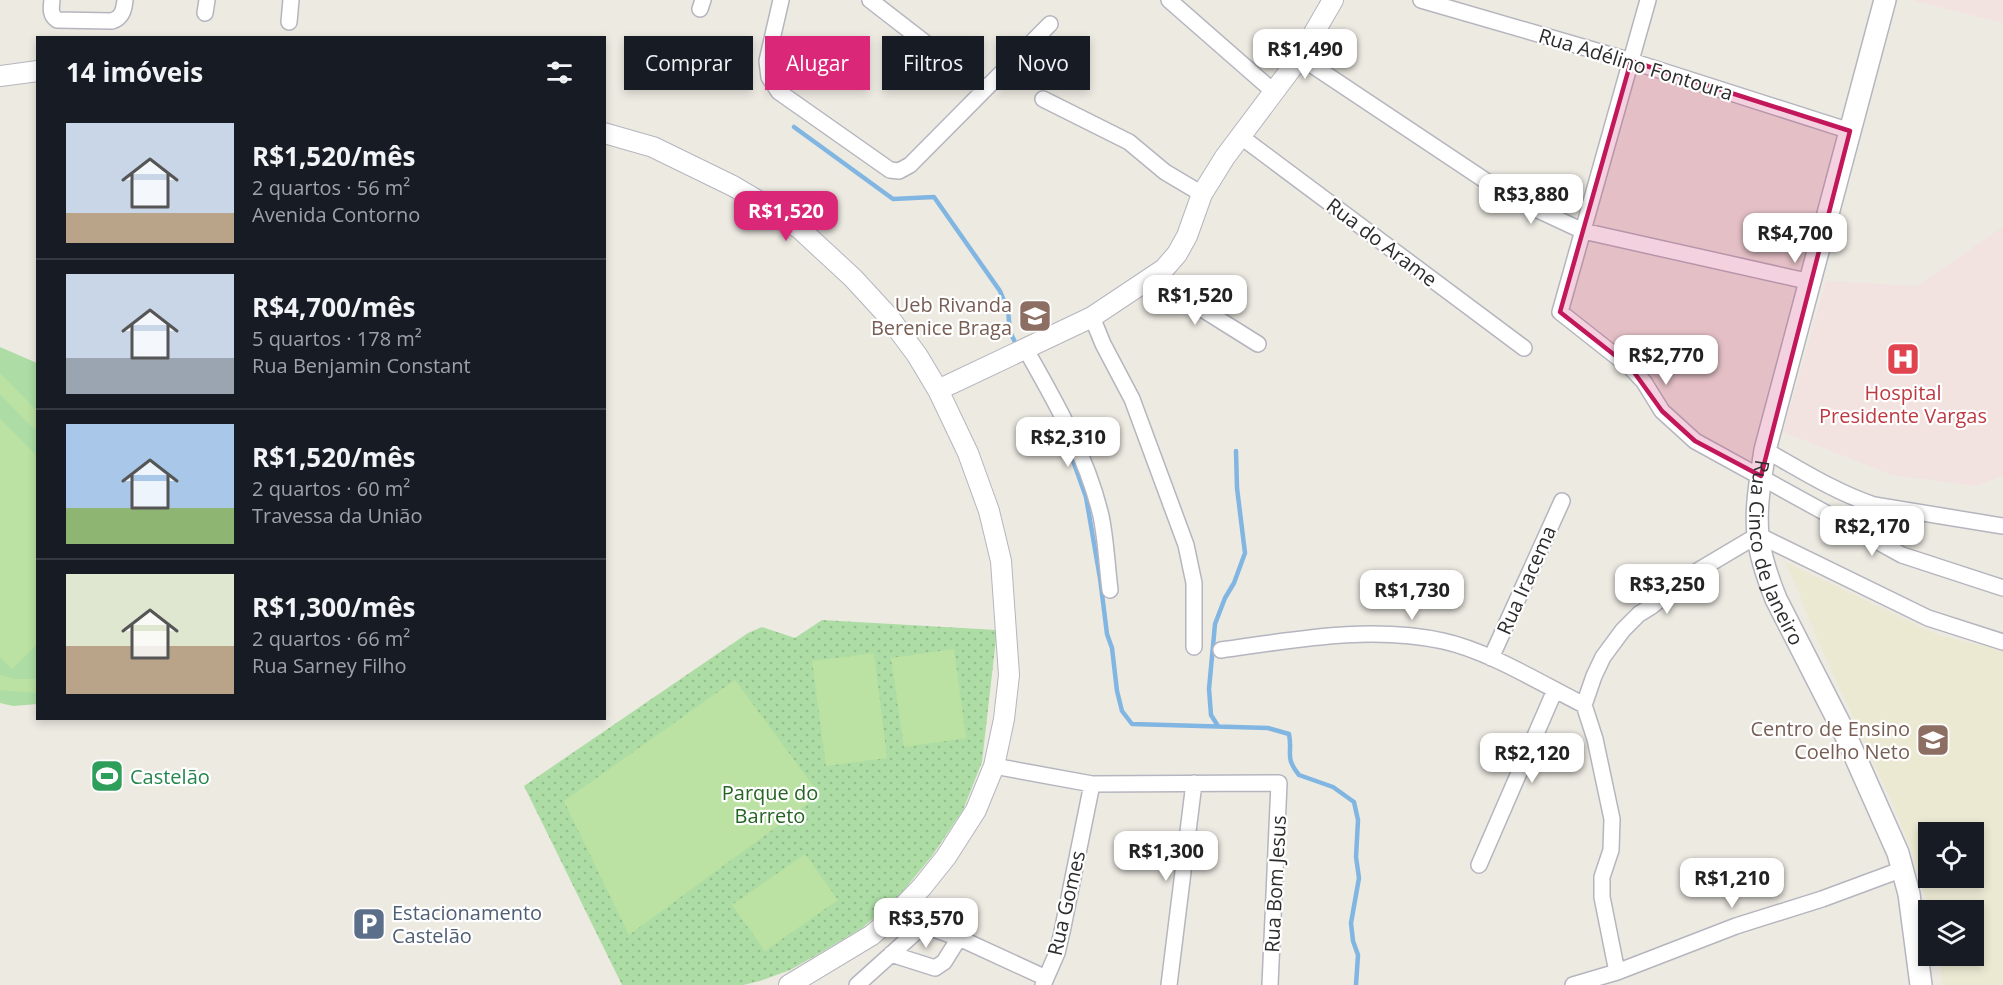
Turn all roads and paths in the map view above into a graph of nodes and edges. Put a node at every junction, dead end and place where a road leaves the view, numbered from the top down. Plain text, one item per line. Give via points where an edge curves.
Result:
1 (52, 0) edge
2 (125, 0) edge
3 (291, 0) edge
4 (782, 0) edge
5 (870, 0) edge
6 (1169, 0) edge
7 (1333, 0) edge
8 (1421, 0) edge
9 (1648, 0) edge
10 (1885, 0) edge
11 (289, 22) dead end
12 (1050, 24) dead end
13 (1300, 57) junction
14 (1631, 61) junction
15 (36, 71) edge
16 (0, 76) edge
17 (985, 89) junction
18 (1274, 91) junction
19 (1043, 99) dead end
20 (1850, 131) junction
21 (606, 134) edge
22 (1240, 136) junction
23 (1202, 194) junction
24 (1583, 231) junction
25 (1151, 277) junction
26 (1811, 282) junction
27 (1092, 316) junction
28 (1258, 344) dead end
29 (1524, 348) dead end
30 (1020, 351) junction
31 (938, 390) junction
32 (1766, 450) junction
33 (1761, 476) junction
34 (1562, 501) dead end
35 (2003, 526) edge
36 (1758, 535) junction
37 (2003, 588) edge
38 (1110, 590) dead end
39 (2003, 642) edge
40 (1194, 647) dead end
41 (1221, 650) dead end
42 (1491, 658) junction
43 (1555, 690) junction
44 (1584, 705) junction
45 (994, 766) junction
46 (1194, 783) junction
47 (1092, 784) junction
48 (1479, 865) dead end
49 (1903, 869) junction
50 (959, 938) junction
51 (891, 954) junction
52 (1617, 972) junction
53 (1045, 981) edge
54 (789, 985) edge
55 (856, 985) edge
56 (1169, 985) edge
57 (1270, 985) edge
58 (1573, 985) edge
59 (1921, 985) edge

1 - 2 street via 52,17 57,20 112,21 121,15
3 - 11 street
4 - 17 street via 767,61 772,84 804,112 890,171 910,165
5 - 17 street
6 - 18 street
7 - 13 street
8 - 14 street, Rua Adélino Fontoura
9 - 14 street
10 - 20 main road, Rua Cinco de Janeiro
12 - 17 street
13 - 18 street
13 - 24 street via 1510,197
14 - 20 street, Rua Adélino Fontoura
14 - 24 street
15 - 16 street
18 - 22 street
19 - 23 street via 1129,142 1165,172
20 - 26 main road, Rua Cinco de Janeiro
21 - 31 street via 653,147 733,186 800,229 854,278 888,316
22 - 23 street
22 - 29 street, Rua do Arame
23 - 25 street via 1177,254
24 - 26 street
24 - 33 street via 1560,312 1631,368 1662,411 1695,441
25 - 27 street
25 - 28 street
26 - 32 main road, Rua Cinco de Janeiro
27 - 30 street
27 - 40 street via 1132,399 1186,545 1194,582
30 - 31 street
30 - 38 street via 1059,407 1082,457 1101,516
31 - 45 street via 968,453 989,511 1001,561 1009,675
32 - 33 main road, Rua Cinco de Janeiro
32 - 35 street via 1822,482 1874,505
33 - 36 main road, Rua Cinco de Janeiro
33 - 37 street via 1902,555
34 - 42 street, Rua Iracema
36 - 39 street via 1928,618
36 - 44 street via 1689,576 1639,614 1604,657
36 - 49 main road, Rua Cinco de Janeiro via 1776,599 1846,736
41 - 42 street via 1324,636 1372,634 1443,641
42 - 43 street
43 - 44 street
43 - 48 street
44 - 52 street via 1596,739 1612,819 1602,897
45 - 47 street
45 - 54 street via 976,810 922,887 872,935
46 - 47 street
46 - 56 street
46 - 57 street, Rua Bom Jesus via 1279,783
47 - 53 street, Rua Gomes via 1057,953
49 - 52 street
49 - 59 main road, Rua Cinco de Janeiro
50 - 51 street via 925,926
50 - 51 street via 944,962 935,968
50 - 53 street
51 - 55 street
52 - 58 street

